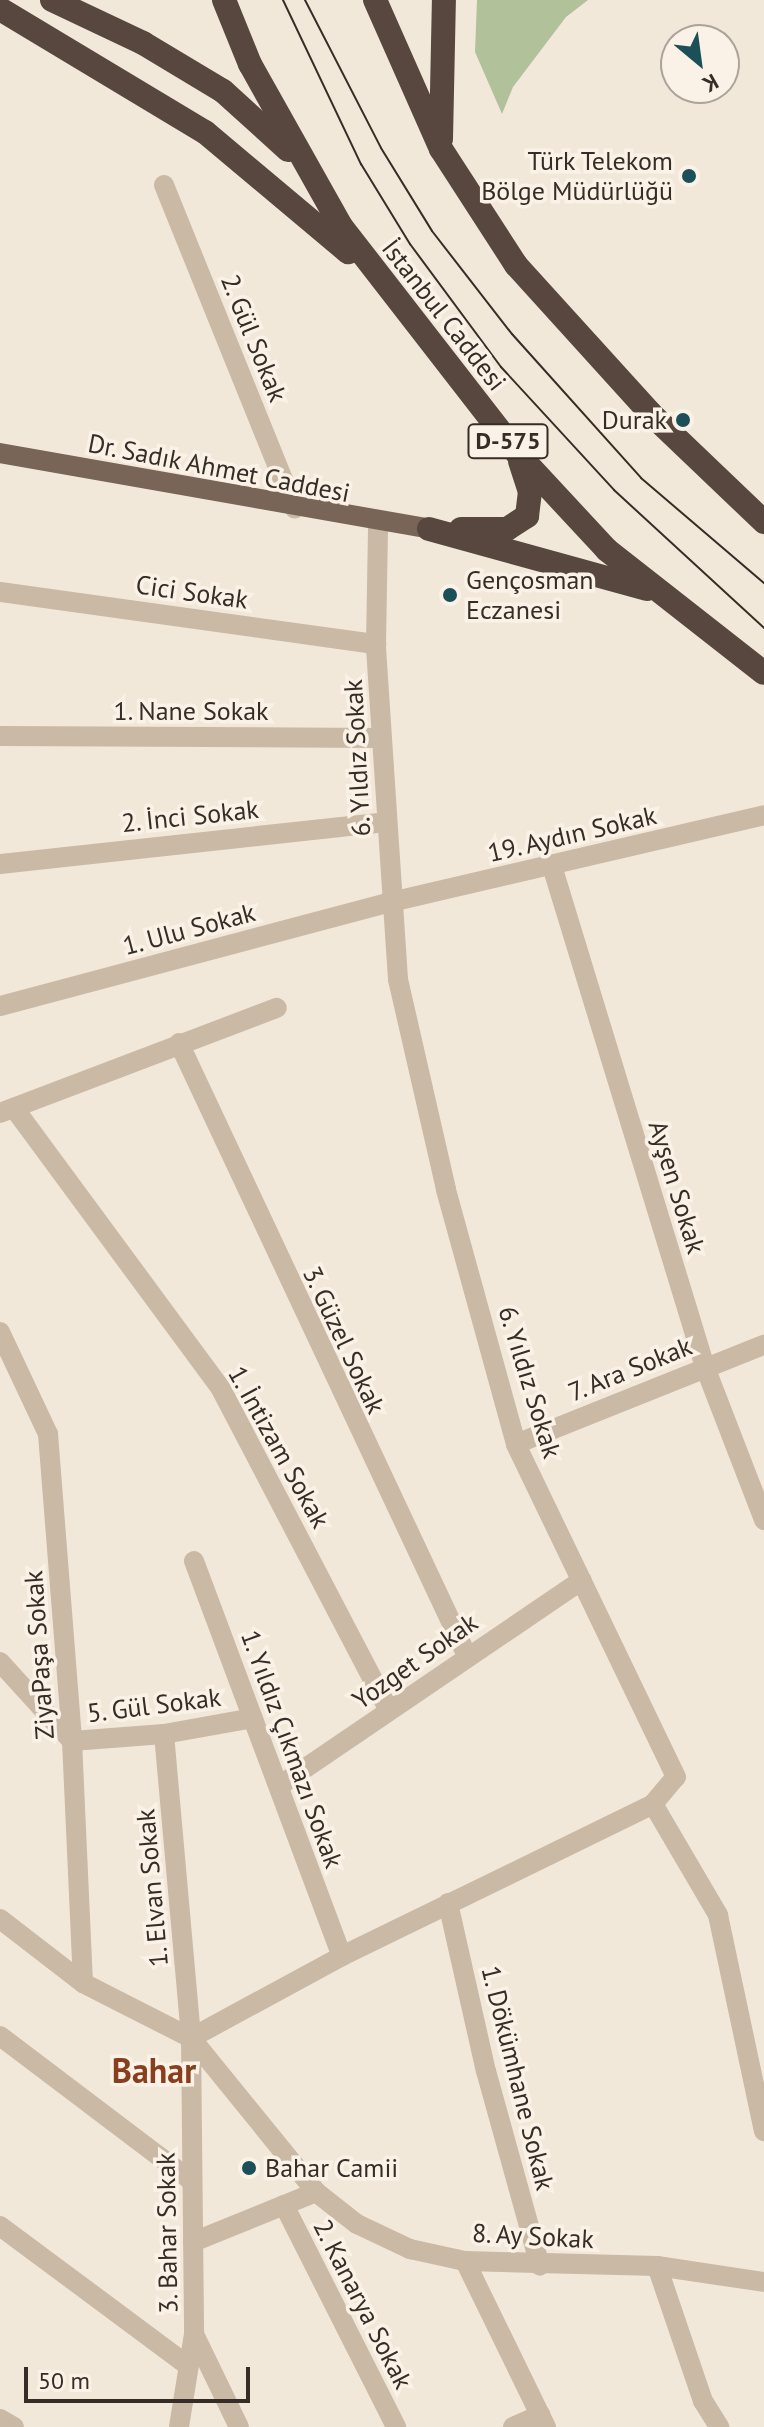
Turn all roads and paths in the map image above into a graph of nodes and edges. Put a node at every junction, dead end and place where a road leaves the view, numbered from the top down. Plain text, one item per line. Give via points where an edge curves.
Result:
1 (52, 0) edge
2 (224, 0) edge
3 (375, 0) edge
4 (444, 0) edge
5 (0, 9) edge
6 (441, 149) junction
7 (301, 163) junction
8 (164, 185) dead end
9 (375, 276) junction
10 (516, 452) junction
11 (0, 453) edge
12 (295, 509) junction
13 (764, 522) edge
14 (378, 524) junction
15 (429, 529) junction
16 (652, 590) junction
17 (0, 592) edge
18 (376, 644) junction
19 (764, 673) edge
20 (0, 736) edge
21 (381, 738) junction
22 (764, 815) edge
23 (386, 822) junction
24 (0, 864) edge
25 (552, 866) junction
26 (391, 902) junction
27 (0, 1006) edge
28 (277, 1008) dead end
29 (179, 1043) junction
30 (7, 1110) edge
31 (0, 1332) edge
32 (764, 1345) edge
33 (705, 1367) junction
34 (516, 1444) junction
35 (764, 1520) edge
36 (194, 1561) dead end
37 (582, 1580) junction
38 (467, 1656) junction
39 (0, 1662) edge
40 (389, 1710) junction
41 (253, 1718) junction
42 (164, 1734) junction
43 (72, 1741) junction
44 (279, 1786) junction
45 (653, 1804) junction
46 (448, 1903) junction
47 (0, 1919) edge
48 (342, 1956) junction
49 (83, 1983) junction
50 (0, 2036) edge
51 (191, 2038) junction
52 (764, 2131) edge
53 (192, 2181) junction
54 (316, 2192) junction
55 (284, 2205) junction
56 (0, 2226) edge
57 (193, 2242) junction
58 (465, 2261) junction
59 (540, 2266) junction
60 (657, 2266) junction
61 (764, 2282) edge
62 (194, 2334) junction
63 (187, 2365) junction
64 (0, 2419) edge
65 (543, 2421) edge
66 (14, 2427) edge
67 (179, 2427) edge
68 (239, 2427) edge
69 (396, 2427) edge
70 (513, 2427) edge
71 (719, 2427) edge

1 - 7 highway via 143,43 223,91
2 - 7 highway, İstanbul Caddesi
3 - 6 highway
4 - 6 highway
5 - 9 highway via 205,132
6 - 13 highway via 516,265 650,413
7 - 9 highway, İstanbul Caddesi / D-575
8 - 12 street, 2. Gül Sokak
9 - 10 highway, İstanbul Caddesi / D-575
10 - 15 highway via 530,492 527,516 520,524 507,529
10 - 16 highway, İstanbul Caddesi / D-575
11 - 12 main road, Dr. Sadık Ahmet Caddesi
12 - 14 main road, Dr. Sadık Ahmet Caddesi
14 - 15 main road, Dr. Sadık Ahmet Caddesi
14 - 18 street, 6. Yıldız Sokak
15 - 16 highway
16 - 19 highway, İstanbul Caddesi / D-575
17 - 18 street, Cici Sokak
18 - 21 street, 6. Yıldız Sokak
20 - 21 street, 1. Nane Sokak
21 - 23 street, 6. Yıldız Sokak
22 - 25 street, 19. Aydın Sokak
23 - 24 street, 2. İnci Sokak
23 - 26 street, 6. Yıldız Sokak
25 - 26 street, 19. Aydın Sokak
25 - 33 street, Ayşen Sokak
26 - 27 street, 1. Ulu Sokak
26 - 34 street, 6. Yıldız Sokak via 398,979 446,1189
28 - 29 street
29 - 30 street
29 - 38 street, 3. Güzel Sokak
30 - 40 street, 1. İntizam Sokak via 221,1389
31 - 43 street, ZiyaPaşa Sokak via 48,1434
32 - 33 street, 7. Ara Sokak
33 - 34 street, 7. Ara Sokak
33 - 35 street, Ayşen Sokak
34 - 37 street, 6. Yıldız Sokak
36 - 41 street, 1. Yıldız Çıkmazı Sokak
37 - 38 street, Yozget Sokak
37 - 45 street, 6. Yıldız Sokak via 676,1777
38 - 40 street, Yozget Sokak
39 - 43 street, 5. Gül Sokak
40 - 44 street, Yozget Sokak
41 - 42 street, 5. Gül Sokak
41 - 44 street, 1. Yıldız Çıkmazı Sokak
42 - 43 street, 5. Gül Sokak
42 - 51 street, 1. Elvan Sokak
43 - 49 street, ZiyaPaşa Sokak
44 - 48 street, 1. Yıldız Çıkmazı Sokak
45 - 46 street
45 - 52 street via 718,1915
46 - 48 street
46 - 59 street, 1. Dökümhane Sokak via 486,2071
47 - 49 street
48 - 51 street
49 - 51 street
50 - 53 street
51 - 53 street, 3. Bahar Sokak
51 - 54 street, 8. Ay Sokak
53 - 57 street, 3. Bahar Sokak
54 - 55 street
54 - 58 street, 8. Ay Sokak via 357,2224 410,2249
55 - 57 street
55 - 69 street, 2. Kanarya Sokak
56 - 63 street
57 - 62 street, 3. Bahar Sokak
58 - 59 street, 8. Ay Sokak
58 - 65 street
59 - 60 street, 8. Ay Sokak
60 - 61 street, 8. Ay Sokak
60 - 71 street via 703,2401
62 - 63 street, 3. Bahar Sokak
62 - 68 street
63 - 67 street, 3. Bahar Sokak
64 - 66 street
65 - 70 street

